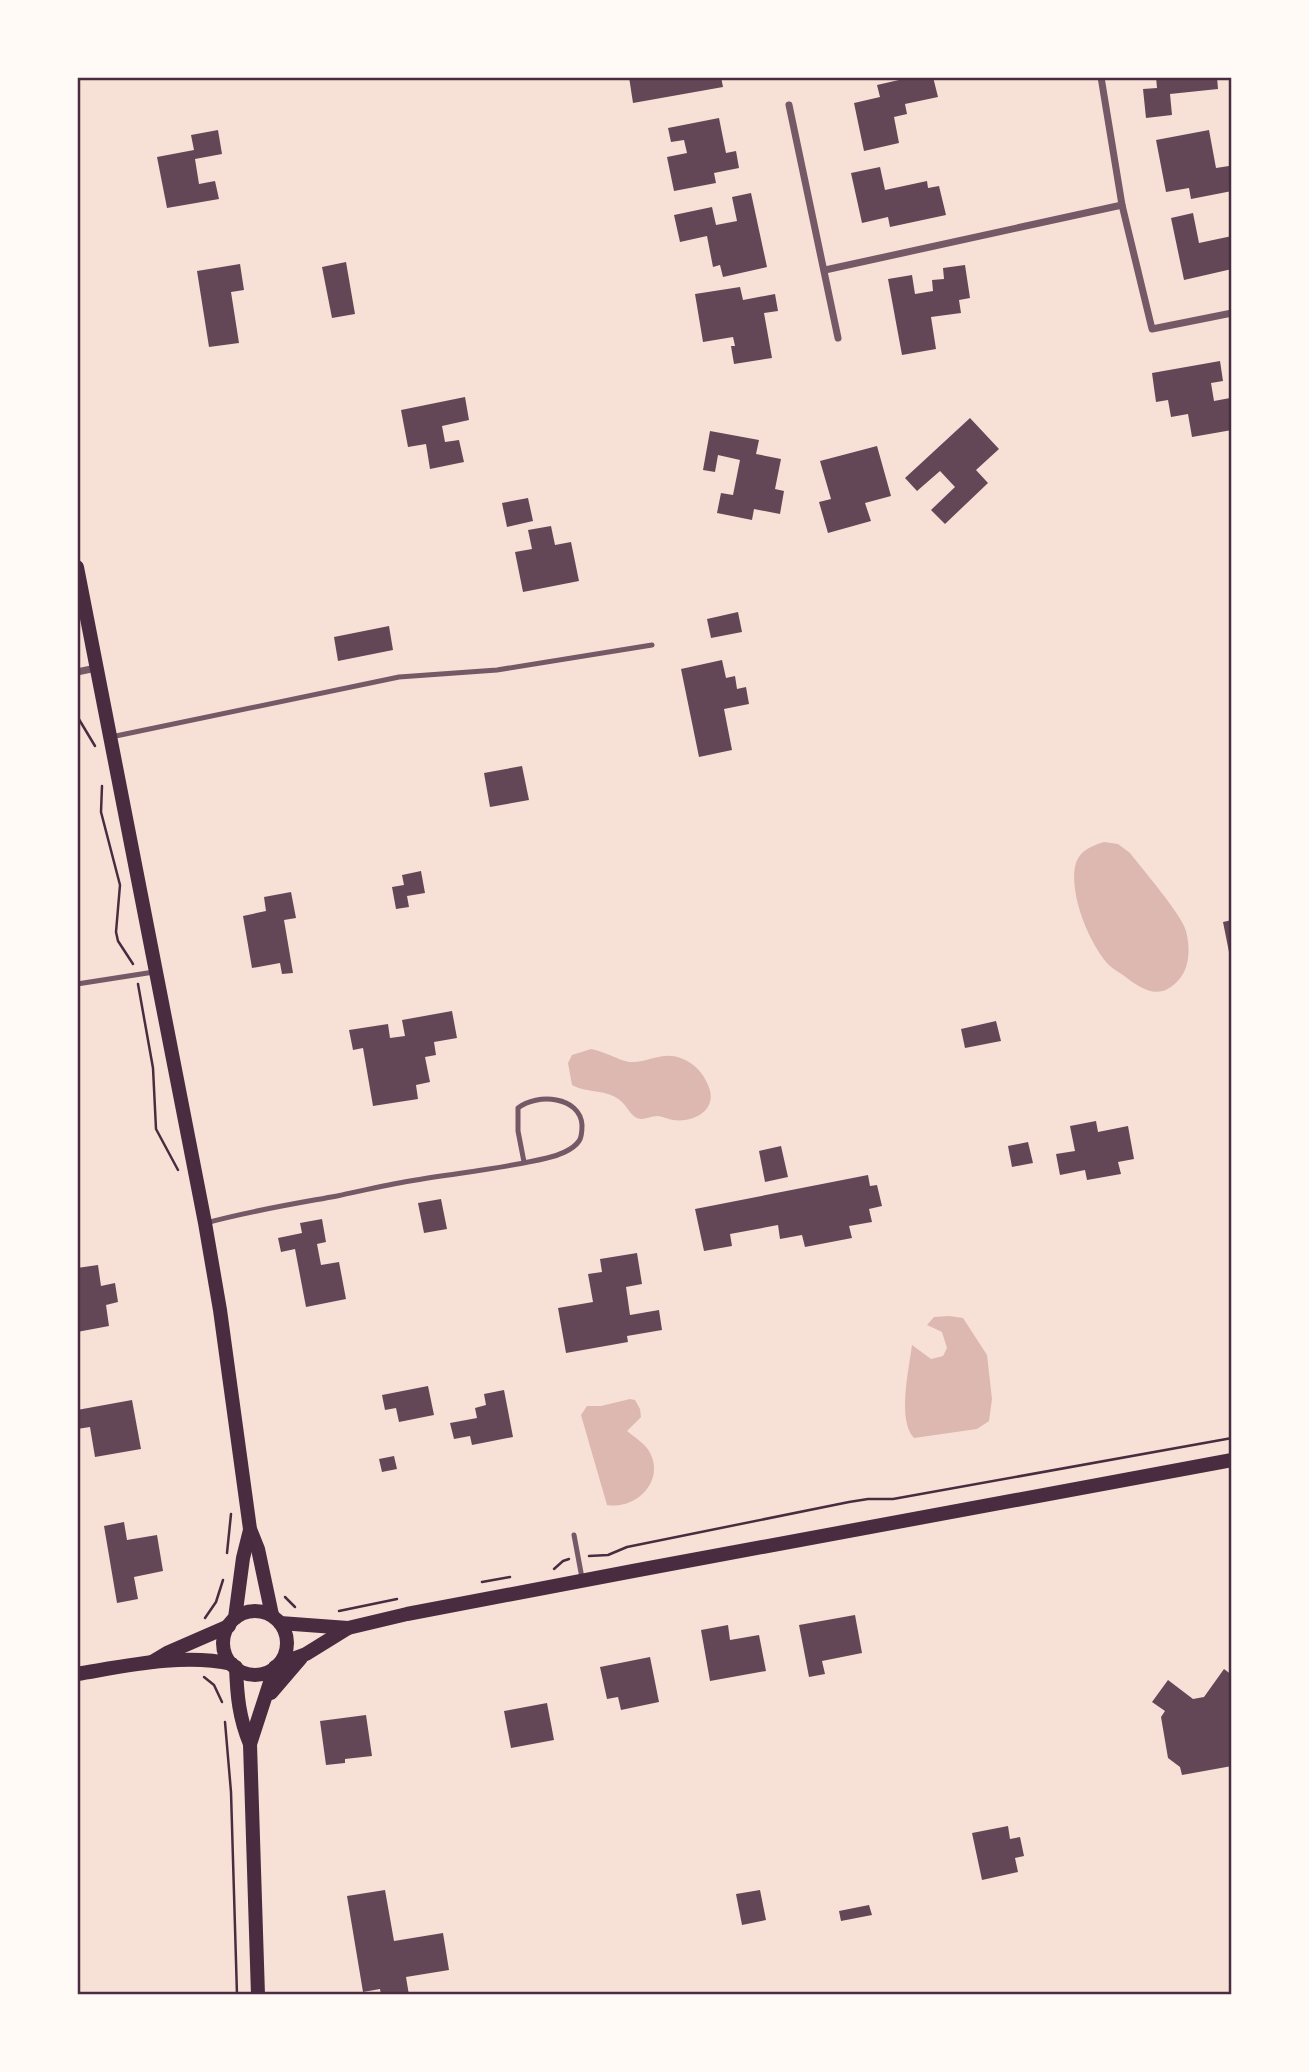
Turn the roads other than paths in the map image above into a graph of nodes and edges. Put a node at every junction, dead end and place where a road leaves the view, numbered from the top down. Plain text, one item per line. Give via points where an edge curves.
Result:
1 (1101, 77) edge
2 (789, 105) dead end
3 (1122, 205) junction
4 (825, 270) junction
5 (1232, 313) edge
6 (838, 338) dead end
7 (77, 566) edge
8 (652, 645) dead end
9 (96, 668) junction
10 (77, 672) edge
11 (110, 737) junction
12 (157, 971) junction
13 (77, 984) edge
14 (524, 1162) junction
15 (205, 1223) junction
16 (1232, 1460) edge
17 (250, 1529) junction
18 (574, 1535) dead end
19 (583, 1581) junction
20 (238, 1591) junction
21 (276, 1619) junction
22 (232, 1622) junction
23 (204, 1628) junction
24 (348, 1628) junction
25 (306, 1654) junction
26 (152, 1662) junction
27 (234, 1666) junction
28 (277, 1666) junction
29 (77, 1674) edge
30 (265, 1699) junction
31 (250, 1744) junction
32 (258, 1995) edge

1 - 3 street
2 - 4 street
3 - 4 street
3 - 5 street via 1152,329
4 - 6 street
7 - 9 main road
8 - 11 lane via 497,670 399,677
9 - 10 street
9 - 11 main road
11 - 12 main road
12 - 13 lane
12 - 15 main road
14 - 14 lane via 518,1108 540,1098 571,1105 580,1114 580,1141 558,1154
14 - 15 lane
15 - 17 main road
16 - 19 main road
17 - 20 main road
17 - 21 main road
18 - 19 lane
19 - 24 main road
20 - 22 main road
20 - 23 main road via 221,1620
21 - 22 main road via 251,1612
21 - 24 main road
21 - 28 main road via 287,1640
22 - 23 main road
22 - 27 main road via 224,1648
23 - 26 main road
24 - 25 main road
25 - 28 main road
25 - 30 main road
26 - 27 main road via 194,1658
26 - 29 main road
27 - 28 main road via 260,1674
27 - 31 main road via 237,1703
28 - 30 main road
30 - 31 main road
31 - 32 main road

